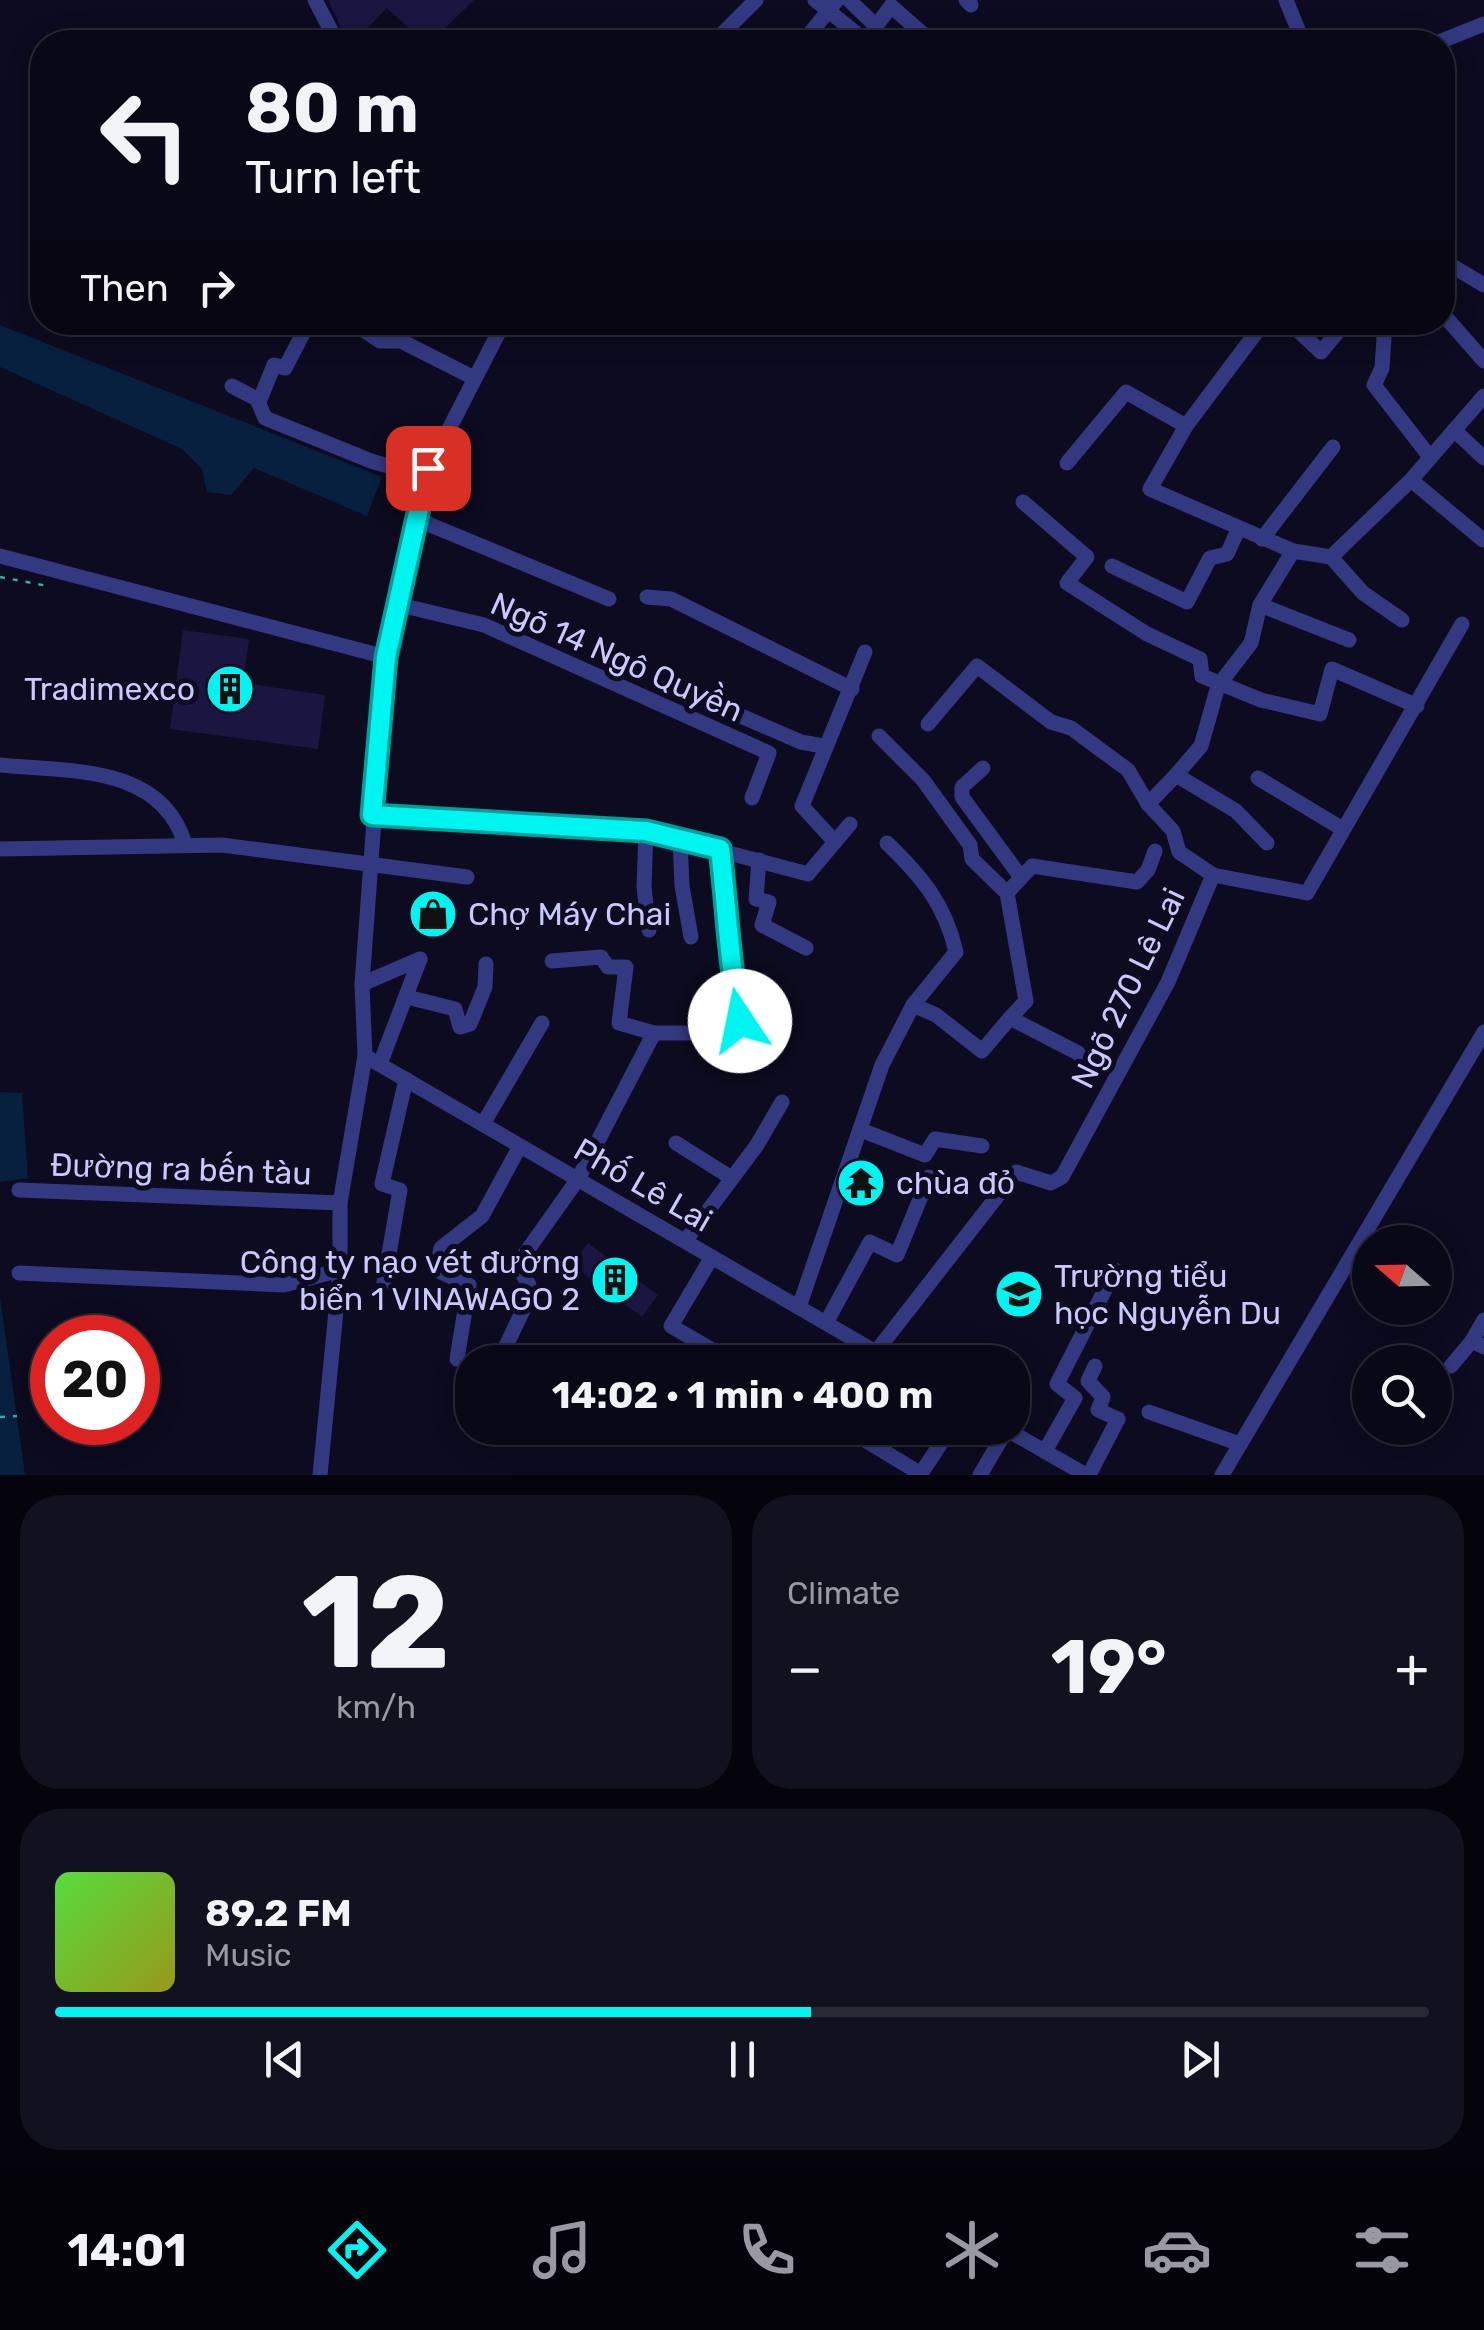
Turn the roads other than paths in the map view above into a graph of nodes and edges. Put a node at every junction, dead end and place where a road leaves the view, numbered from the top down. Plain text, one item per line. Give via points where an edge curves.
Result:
1 (314, 0) edge
2 (756, 0) edge
3 (849, 0) edge
4 (1286, 0) edge
5 (827, 4) edge
6 (1484, 24) edge
7 (330, 30) edge
8 (726, 30) edge
9 (811, 30) edge
10 (854, 30) edge
11 (918, 30) edge
12 (1298, 30) edge
13 (1455, 36) edge
14 (1455, 268) edge
15 (1484, 285) edge
16 (1455, 328) edge
17 (303, 335) edge
18 (371, 335) edge
19 (497, 335) edge
20 (1254, 335) edge
21 (1302, 335) edge
22 (1335, 335) edge
23 (1384, 335) edge
24 (1484, 361) edge
25 (474, 378) junction
26 (232, 386) dead end
27 (1484, 396) edge
28 (259, 402) junction
29 (1186, 426) junction
30 (1454, 430) junction
31 (1333, 447) dead end
32 (1430, 457) junction
33 (1484, 458) edge
34 (1068, 464) dead end
35 (425, 478) junction
36 (1410, 480) junction
37 (1022, 502) dead end
38 (416, 519) junction
39 (1238, 530) junction
40 (1262, 539) junction
41 (1483, 540) edge
42 (1293, 551) junction
43 (0, 556) edge
44 (1331, 558) junction
45 (1112, 566) dead end
46 (647, 597) dead end
47 (608, 600) dead end
48 (396, 604) junction
49 (1260, 605) junction
50 (1402, 620) dead end
51 (1462, 624) dead end
52 (1350, 640) dead end
53 (866, 652) dead end
54 (386, 657) junction
55 (1218, 686) junction
56 (852, 689) junction
57 (696, 697) dead end
58 (1417, 706) junction
59 (928, 724) dead end
60 (879, 736) dead end
61 (823, 746) junction
62 (0, 765) edge
63 (983, 768) dead end
64 (1176, 776) junction
65 (1258, 778) dead end
66 (752, 798) dead end
67 (1148, 804) junction
68 (372, 815) junction
69 (850, 824) dead end
70 (1341, 828) junction
71 (646, 831) junction
72 (680, 838) junction
73 (835, 842) junction
74 (887, 843) dead end
75 (1267, 843) dead end
76 (185, 844) junction
77 (720, 849) junction
78 (0, 850) edge
79 (1155, 851) dead end
80 (759, 860) junction
81 (369, 861) junction
82 (1213, 875) junction
83 (467, 876) dead end
84 (1020, 876) junction
85 (1007, 894) junction
86 (649, 930) dead end
87 (691, 937) dead end
88 (806, 948) dead end
89 (552, 961) dead end
90 (486, 964) dead end
91 (362, 984) junction
92 (407, 998) junction
93 (913, 1005) junction
94 (1010, 1018) junction
95 (740, 1021) dead end
96 (542, 1024) dead end
97 (1484, 1032) edge
98 (654, 1033) junction
99 (706, 1033) dead end
100 (372, 1060) junction
101 (1084, 1061) dead end
102 (406, 1079) junction
103 (782, 1102) dead end
104 (483, 1124) junction
105 (861, 1130) junction
106 (676, 1143) dead end
107 (520, 1146) junction
108 (982, 1146) dead end
109 (930, 1176) dead end
110 (730, 1177) junction
111 (578, 1179) junction
112 (19, 1190) dead end
113 (340, 1203) junction
114 (686, 1240) junction
115 (712, 1257) junction
116 (340, 1270) junction
117 (1115, 1270) dead end
118 (20, 1274) dead end
119 (384, 1283) dead end
120 (799, 1307) junction
121 (1484, 1320) edge
122 (826, 1324) junction
123 (1478, 1344) edge
124 (459, 1345) edge
125 (506, 1345) edge
126 (703, 1345) edge
127 (855, 1345) edge
128 (880, 1345) edge
129 (1095, 1366) dead end
130 (1452, 1366) dead end
131 (1149, 1412) dead end
132 (1030, 1442) edge
133 (1240, 1444) junction
134 (873, 1445) edge
135 (940, 1445) edge
136 (996, 1445) edge
137 (1045, 1451) junction
138 (920, 1474) edge
139 (320, 1475) edge
140 (980, 1475) edge
141 (1088, 1475) edge
142 (1222, 1475) edge

1 - 7 street
2 - 8 street
3 - 11 street via 876,26 891,6
4 - 12 street
5 - 9 street
5 - 10 street
6 - 13 street
14 - 15 street
16 - 24 street
17 - 28 street via 286,368 274,365
18 - 25 street via 402,340
19 - 25 street
20 - 29 street
21 - 22 street via 1320,352
23 - 32 street via 1374,384
25 - 35 street
26 - 28 street
27 - 30 street
28 - 35 street via 265,418
29 - 34 street via 1126,392
29 - 39 street via 1150,491
30 - 32 street
30 - 33 street
31 - 40 street
32 - 36 street
35 - 38 street
36 - 41 street
36 - 44 street
37 - 55 street via 1087,557 1068,583 1200,659 1202,676
38 - 47 street
38 - 48 street
39 - 40 street
39 - 45 street via 1227,554 1210,558 1188,602
40 - 42 street
42 - 44 street
42 - 49 street
43 - 54 street
44 - 50 street
46 - 56 street via 671,599
48 - 54 street
48 - 66 street, Ngõ 14 Ngô Quyền via 484,625 769,753
49 - 52 street
49 - 55 street via 1251,643
51 - 58 street
53 - 56 street
54 - 68 street
55 - 58 street via 1320,714 1332,668
55 - 64 street via 1200,746
56 - 61 street
57 - 61 street
58 - 70 street
59 - 67 street, Ngõ 270 Lê Lai via 977,666 1128,770
60 - 85 street via 922,780 970,846 972,859
61 - 73 street via 802,806
62 - 76 street via 134,782 160,800
63 - 84 street via 962,787 962,797
64 - 67 street
64 - 75 street via 1236,811
65 - 70 street
67 - 82 street, Ngõ 270 Lê Lai via 1179,852
68 - 71 street
68 - 81 street
69 - 73 street
70 - 82 street via 1304,895
71 - 72 street
71 - 86 street
72 - 77 street
72 - 87 street
73 - 80 street via 808,874
74 - 93 street via 928,884 948,918 956,952
76 - 78 street
76 - 81 street
77 - 80 street
77 - 95 street
79 - 84 street via 1137,882 1032,866
80 - 88 street via 756,898 769,902 762,925
81 - 83 street
81 - 91 street
82 - 128 street, Ngõ 270 Lê Lai via 1168,982 1062,1177 1051,1183 1016,1172
84 - 85 street
85 - 94 street via 1026,1001
89 - 98 street via 600,957 608,967 626,968 619,1023
90 - 92 street via 470,1024 460,1027 455,1009
91 - 92 street via 420,959
91 - 100 street
92 - 100 street
93 - 94 street via 982,1051
93 - 105 street via 882,1066
94 - 101 street
96 - 104 street
97 - 133 street
98 - 99 street
98 - 111 street
100 - 102 street, Phố Lê Lai
100 - 113 street
102 - 104 street, Phố Lê Lai
102 - 119 street via 382,1184 400,1190
103 - 110 street
104 - 107 street, Phố Lê Lai
105 - 108 street via 925,1155 935,1139
105 - 120 street
106 - 110 street
107 - 111 street, Phố Lê Lai
107 - 124 street via 482,1216 441,1248 436,1270 469,1285
109 - 122 street via 897,1254 870,1242
110 - 114 street
111 - 114 street, Phố Lê Lai
111 - 125 street via 516,1265 529,1284 516,1294 523,1310
112 - 113 street, Đường ra bến tàu
113 - 116 street
114 - 115 street, Phố Lê Lai
115 - 120 street, Phố Lê Lai
115 - 126 street via 670,1326
116 - 118 street via 284,1285
116 - 139 street
117 - 137 street via 1057,1384 1075,1398
120 - 122 street, Phố Lê Lai
121 - 123 street
122 - 127 street, Phố Lê Lai
123 - 130 street
129 - 141 street via 1088,1381 1103,1397 1098,1410 1118,1418
131 - 133 street
132 - 137 street
133 - 142 street
134 - 138 street
135 - 138 street
136 - 140 street
137 - 141 street

